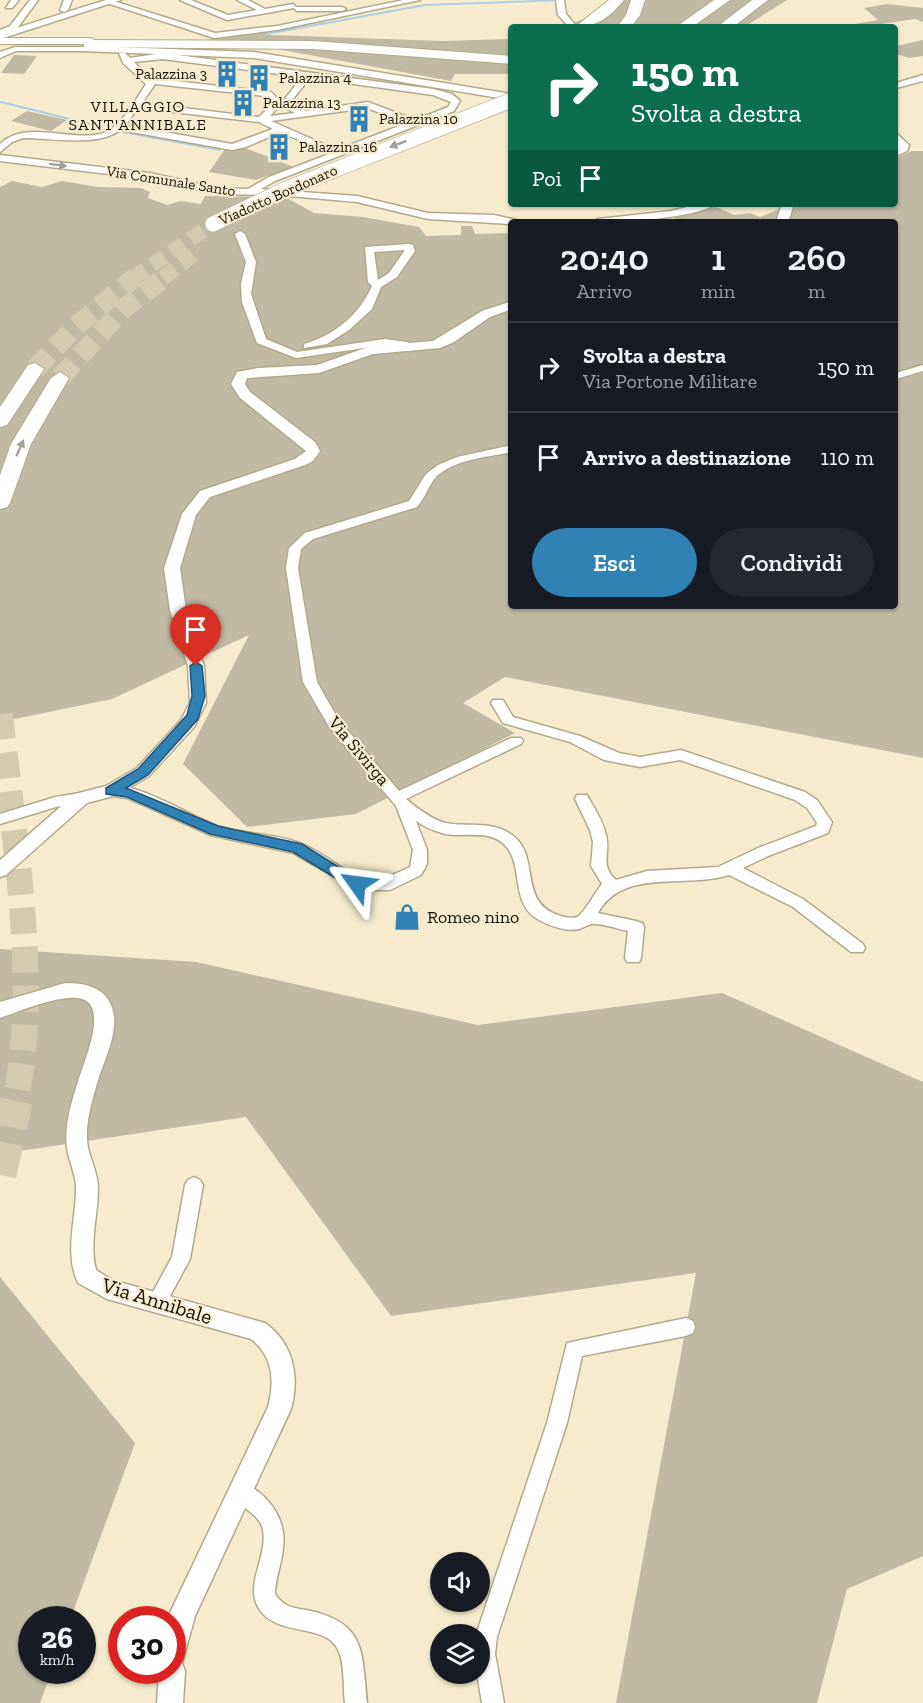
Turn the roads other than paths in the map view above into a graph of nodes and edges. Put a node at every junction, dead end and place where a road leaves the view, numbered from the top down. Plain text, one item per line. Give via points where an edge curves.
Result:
1 (34, 0) edge
2 (68, 0) edge
3 (184, 0) edge
4 (241, 0) edge
5 (416, 0) edge
6 (560, 0) edge
7 (617, 0) edge
8 (622, 0) edge
9 (638, 0) edge
10 (643, 0) edge
11 (712, 0) edge
12 (723, 0) edge
13 (750, 0) edge
14 (761, 0) edge
15 (117, 1) edge
16 (292, 5) edge
17 (261, 9) dead end
18 (344, 9) dead end
19 (64, 10) dead end
20 (19, 20) junction
21 (314, 21) junction
22 (0, 22) edge
23 (570, 24) edge
24 (587, 24) edge
25 (603, 24) edge
26 (626, 24) edge
27 (632, 24) edge
28 (679, 24) edge
29 (687, 24) edge
30 (718, 24) edge
31 (727, 24) edge
32 (0, 34) edge
33 (309, 42) junction
34 (0, 43) edge
35 (89, 45) junction
36 (273, 46) junction
37 (508, 46) edge
38 (17, 47) junction
39 (121, 54) junction
40 (0, 55) edge
41 (508, 59) edge
42 (508, 59) edge
43 (508, 69) edge
44 (308, 75) junction
45 (923, 76) edge
46 (148, 80) junction
47 (898, 81) edge
48 (898, 85) edge
49 (923, 88) edge
50 (898, 95) edge
51 (508, 96) edge
52 (508, 96) edge
53 (508, 99) edge
54 (136, 105) junction
55 (306, 114) junction
56 (508, 117) edge
57 (261, 120) junction
58 (414, 123) junction
59 (119, 127) junction
60 (280, 129) junction
61 (898, 138) edge
62 (0, 149) edge
63 (898, 152) edge
64 (337, 154) junction
65 (0, 158) edge
66 (249, 192) junction
67 (699, 207) edge
68 (625, 219) edge
69 (508, 221) edge
70 (213, 224) tunnel mouth
71 (233, 235) joint
72 (377, 285) junction
73 (508, 307) edge
74 (410, 348) junction
75 (291, 351) junction
76 (923, 368) edge
77 (32, 374) tunnel mouth
78 (898, 375) edge
79 (57, 382) tunnel mouth
80 (0, 421) edge
81 (508, 449) edge
82 (0, 502) edge
83 (498, 703) dead end
84 (516, 741) dead end
85 (604, 755) dead end
86 (625, 761) junction
87 (111, 791) junction
88 (81, 798) junction
89 (582, 799) dead end
90 (400, 801) junction
91 (0, 819) edge
92 (731, 869) junction
93 (0, 870) edge
94 (604, 892) junction
95 (591, 916) junction
96 (857, 948) dead end
97 (633, 958) dead end
98 (0, 1010) edge
99 (194, 1185) dead end
100 (156, 1303) junction
101 (686, 1327) dead end
102 (241, 1492) junction
103 (186, 1606) edge
104 (171, 1684) edge
105 (170, 1703) edge
106 (356, 1703) edge
107 (493, 1703) edge

1 - 20 street
2 - 19 street
3 - 16 street via 227,18
4 - 17 street
5 - 21 street
6 - 23 street via 562,15
7 - 24 highway
8 - 25 highway
9 - 26 highway
10 - 27 highway
11 - 28 highway
12 - 29 highway
13 - 30 highway
14 - 31 highway
15 - 21 street via 214,36
15 - 32 street
16 - 18 street
16 - 21 street
20 - 22 street
20 - 32 street
33 - 35 highway
33 - 37 highway via 455,49
33 - 41 highway
34 - 35 main road
34 - 38 main road
35 - 36 highway
35 - 38 main road
35 - 39 street
36 - 42 highway via 331,46
36 - 43 highway via 337,51 453,69
38 - 40 street
39 - 44 street
39 - 46 street
39 - 51 street via 147,51 254,55
39 - 52 street via 257,52
44 - 55 street via 288,100 292,108
44 - 58 street via 433,92 456,101 454,107
45 - 47 street
45 - 48 street
46 - 54 street via 150,86
46 - 57 street via 268,94 279,103
49 - 50 street
53 -> 70 highway, Viadotto Bordonaro, bridge via 286,189
54 - 57 street
54 - 59 street
55 - 57 street
55 - 58 street via 368,105
56 - 71 highway, Viadotto Bordonaro via 304,197
57 - 60 street
58 - 64 street
59 - 60 street via 232,147
59 - 62 street via 96,137 22,135
60 - 64 street
61 - 63 street via 904,145
64 - 66 street
65 -> 66 street, Via Comunale Santo via 150,176 218,191
66 - 69 street, Via Comunale Santo via 357,199 413,213
67 - 68 street
71 - 75 street via 251,262 244,298 261,341
72 - 72 street via 373,282 369,249 409,247 411,251 393,275
72 - 75 street via 368,307 345,328 323,342
73 - 74 street via 477,319 443,342
74 - 75 street via 385,342 314,353
74 - 87 street via 371,350 318,369 242,375 238,384 245,395 313,451 305,460 205,494 189,514 172,567 178,610 196,666 196,711 143,772
76 - 78 street
77 - 80 highway
82 -> 79 highway via 21,444
81 - 90 street, Via Sivirga via 445,466 430,477 413,504 309,536 298,543 293,553 292,584 310,682 342,733
83 - 86 street via 508,720 575,739
84 - 90 street
85 - 86 street
86 - 92 street via 653,762 681,755 800,796 825,822 817,833 763,852
87 - 88 street
87 - 90 street, Via Sivirga via 129,793 215,831 297,848 348,881 369,886 400,881 419,864 420,850
88 - 91 street
88 - 93 street
89 - 94 street via 599,832 597,864 611,884
90 - 95 street via 437,826 489,831 506,838 514,846 525,897 531,905 561,923 581,922
92 - 94 street via 703,876 643,876
92 - 96 street via 798,903
94 - 95 street
95 - 97 street via 636,927
98 - 100 street, Via Annibale via 68,989 90,994 103,1009 105,1026 77,1127 79,1159 87,1176 83,1266 86,1276 95,1284
99 - 100 street via 181,1259
100 - 102 street, Via Annibale via 257,1330 276,1348 283,1367 283,1398
101 - 107 street via 574,1349 558,1423 486,1637 484,1654
102 - 103 street, Via Annibale
102 - 106 street via 269,1514 273,1526 265,1599 278,1614 336,1630 349,1649
104 - 105 street

